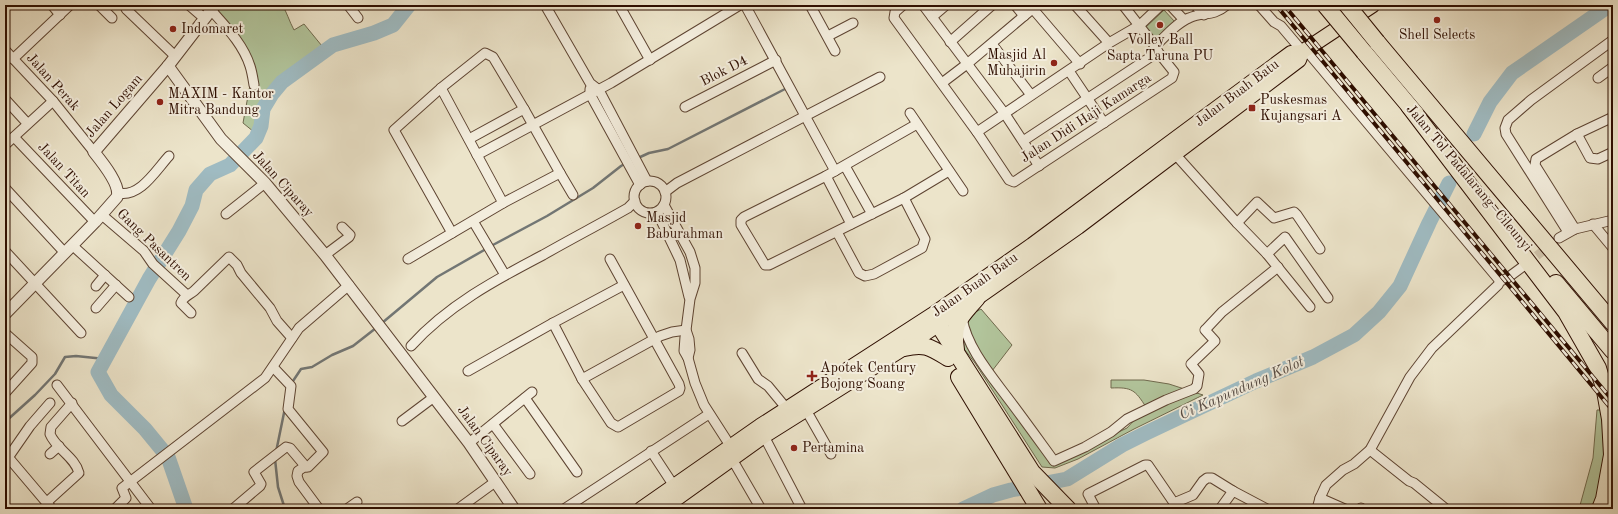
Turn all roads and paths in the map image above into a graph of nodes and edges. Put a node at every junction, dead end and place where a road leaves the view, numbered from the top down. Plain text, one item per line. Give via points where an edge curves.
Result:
1 (52, 5) edge
2 (70, 5) edge
3 (99, 5) edge
4 (190, 5) edge
5 (348, 5) edge
6 (545, 5) edge
7 (740, 5) edge
8 (745, 5) edge
9 (810, 5) edge
10 (903, 5) edge
11 (922, 5) edge
12 (946, 5) edge
13 (992, 5) edge
14 (1015, 5) edge
15 (1075, 5) edge
16 (1123, 5) edge
17 (1161, 5) edge
18 (1170, 5) edge
19 (1195, 5) edge
20 (1226, 5) edge
21 (1259, 5) edge
22 (1266, 5) edge
23 (1324, 5) edge
24 (1347, 5) edge
25 (1373, 5) edge
26 (624, 7) edge
27 (1035, 7) edge
28 (126, 9) dead end
29 (210, 11) edge
30 (60, 15) junction
31 (1204, 15) junction
32 (1024, 16) junction
33 (932, 17) junction
34 (112, 18) dead end
35 (358, 18) dead end
36 (1184, 20) junction
37 (852, 23) dead end
38 (1140, 25) junction
39 (1281, 26) junction
40 (828, 36) junction
41 (1613, 40) edge
42 (950, 42) junction
43 (1109, 43) junction
44 (992, 44) junction
45 (1370, 47) junction
46 (1157, 49) junction
47 (5, 50) edge
48 (835, 51) dead end
49 (1304, 51) junction
50 (176, 56) junction
51 (13, 59) junction
52 (650, 60) junction
53 (776, 60) junction
54 (968, 64) junction
55 (1080, 64) junction
56 (168, 66) junction
57 (1613, 67) edge
58 (1070, 71) junction
59 (880, 77) dead end
60 (1598, 78) dead end
61 (942, 83) junction
62 (254, 84) dead end
63 (441, 88) junction
64 (594, 92) junction
65 (1031, 95) junction
66 (1087, 98) junction
67 (5, 99) edge
68 (52, 101) junction
69 (1410, 106) junction
70 (685, 107) dead end
71 (524, 109) junction
72 (910, 113) dead end
73 (1005, 114) junction
74 (806, 117) junction
75 (1613, 117) edge
76 (28, 124) junction
77 (917, 124) junction
78 (1104, 124) junction
79 (533, 125) junction
80 (977, 132) junction
81 (1577, 134) junction
82 (14, 137) junction
83 (469, 139) junction
84 (1023, 141) junction
85 (5, 145) edge
86 (94, 152) junction
87 (1613, 152) edge
88 (1175, 154) junction
89 (477, 155) junction
90 (169, 156) dead end
91 (845, 166) junction
92 (1039, 166) junction
93 (835, 171) junction
94 (949, 171) junction
95 (560, 173) junction
96 (826, 176) junction
97 (264, 182) junction
98 (644, 183) junction
99 (5, 188) edge
100 (664, 189) junction
101 (963, 191) dead end
102 (118, 193) junction
103 (573, 195) dead end
104 (904, 198) junction
105 (503, 203) junction
106 (633, 205) junction
107 (664, 205) junction
108 (657, 212) junction
109 (226, 214) dead end
110 (872, 214) junction
111 (98, 219) junction
112 (1613, 220) edge
113 (473, 221) junction
114 (1237, 223) junction
115 (851, 224) junction
116 (1593, 224) junction
117 (342, 226) dead end
118 (1571, 231) junction
119 (837, 232) junction
120 (452, 233) junction
121 (1559, 238) tunnel mouth
122 (1613, 248) edge
123 (68, 249) junction
124 (1320, 249) dead end
125 (5, 251) edge
126 (1267, 254) junction
127 (325, 255) junction
128 (408, 259) dead end
129 (610, 259) dead end
130 (1525, 265) tunnel mouth
131 (1278, 267) junction
132 (105, 275) junction
133 (505, 275) junction
134 (1500, 281) junction
135 (35, 283) junction
136 (116, 285) junction
137 (349, 285) junction
138 (624, 285) junction
139 (96, 286) dead end
140 (129, 296) dead end
141 (187, 296) junction
142 (977, 298) junction
143 (1328, 298) dead end
144 (690, 299) junction
145 (1310, 307) dead end
146 (96, 308) dead end
147 (191, 313) dead end
148 (5, 314) edge
149 (962, 316) junction
150 (553, 323) junction
151 (931, 323) junction
152 (1613, 323) edge
153 (5, 333) edge
154 (81, 334) dead end
155 (686, 335) junction
156 (292, 338) junction
157 (654, 339) junction
158 (411, 346) dead end
159 (904, 348) junction
160 (1613, 351) edge
161 (742, 354) dead end
162 (952, 355) junction
163 (273, 367) junction
164 (468, 372) dead end
165 (582, 379) junction
166 (57, 385) dead end
167 (5, 393) edge
168 (434, 397) junction
169 (50, 403) dead end
170 (72, 404) junction
171 (806, 410) junction
172 (709, 414) junction
173 (790, 414) junction
174 (402, 421) dead end
175 (493, 424) junction
176 (764, 436) junction
177 (469, 443) junction
178 (59, 446) junction
179 (1370, 450) junction
180 (651, 451) junction
181 (731, 453) junction
182 (50, 454) dead end
183 (831, 454) dead end
184 (6, 460) edge
185 (306, 468) junction
186 (577, 472) dead end
187 (530, 474) dead end
188 (131, 482) junction
189 (495, 482) junction
190 (674, 486) junction
191 (1232, 491) junction
192 (1320, 498) junction
193 (357, 502) dead end
194 (1033, 503) edge
195 (50, 506) edge
196 (115, 509) edge
197 (151, 509) edge
198 (233, 509) edge
199 (319, 509) edge
200 (347, 509) edge
201 (458, 509) edge
202 (514, 509) edge
203 (564, 509) edge
204 (641, 509) edge
205 (662, 509) edge
206 (762, 509) edge
207 (802, 509) edge
208 (1068, 509) edge
209 (1096, 509) edge
210 (1220, 509) edge
211 (1267, 509) edge
212 (1317, 509) edge
213 (1345, 509) edge
214 (1446, 509) edge
215 (1600, 509) edge

1 - 30 street
2 - 30 street
3 - 34 street
4 - 29 street
5 - 35 street
6 - 64 street
7 - 52 street
8 - 53 street
9 - 40 street
10 - 61 street via 895,12 894,18
11 - 33 street
12 - 33 street
13 - 42 street
14 - 32 street
15 - 43 street
16 - 38 street
17 - 38 street
18 - 36 street
19 - 31 street
20 - 31 street via 1214,13
21 - 39 street
22 - 39 street
23 - 45 highway, Jalan Tol Padalarang–Cileunyi, bridge
24 - 45 highway, Jalan Tol Padalarang–Cileunyi, bridge
25 - 49 main road, Jalan Buah Batu
26 - 52 street
27 - 32 street
27 - 55 street
28 - 50 street
29 - 50 street, Jalan Logam
29 - 62 street via 239,43 250,66
30 - 51 street
31 - 36 street
32 - 44 street
33 - 42 street
36 - 46 street
37 - 40 street
38 - 43 street
38 - 46 street
39 - 49 street
40 - 48 street
41 - 118 street via 1531,100 1506,124 1506,134
42 - 54 street
43 - 55 street
44 - 54 street
44 - 65 street
45 - 69 highway, Jalan Tol Padalarang–Cileunyi
45 - 152 highway, Jalan Tol Padalarang–Cileunyi
46 - 66 street
46 - 78 street, Jalan Didi Haji Kamarga via 1174,72 1172,78
47 - 51 street, Jalan Perak
49 - 88 main road, Jalan Buah Batu via 1299,60
49 - 134 street
49 - 151 main road, Jalan Buah Batu via 1291,53
50 - 56 street, Jalan Logam
51 - 68 street, Jalan Perak
52 - 64 street
53 - 70 street, Blok D4
53 - 74 street
54 - 61 street
54 - 73 street
55 - 58 street
56 - 86 street, Jalan Logam
56 - 97 street, Jalan Ciparay via 212,129
57 - 60 street
58 - 65 street
58 - 66 street
59 - 74 street
61 - 80 street
63 - 71 street via 483,53 488,53 493,57
63 - 83 street
63 - 120 street via 394,130
64 - 79 street
64 - 98 street
65 - 73 street
66 - 78 street
66 - 84 street
67 - 76 street
68 - 76 street
68 - 86 street, Jalan Perak
69 - 160 highway, Jalan Tol Padalarang–Cileunyi
69 - 215 highway via 1566,312 1598,368 1610,419 1612,455
71 - 79 street
71 - 83 street
72 - 77 street
73 - 80 street
73 - 84 street
74 - 93 street
74 - 100 street
75 - 81 street
76 - 82 street
77 - 91 street
77 - 94 street
78 - 92 street, Jalan Didi Haji Kamarga
79 - 89 street
79 - 95 street
80 - 92 street, Jalan Didi Haji Kamarga via 1011,182
81 - 87 street via 1590,158 1598,160
81 - 118 street via 1535,161
82 - 85 street
82 - 111 street, Jalan Titan
83 - 89 street
84 - 92 street
86 - 102 street, Jalan Logam via 111,176
88 - 114 street
88 - 142 main road, Jalan Buah Batu
89 - 105 street
90 - 102 street via 139,189 133,193
91 - 93 street
91 - 110 street
93 - 96 street
94 - 101 street
94 - 104 street
95 - 103 street
95 - 105 street
96 - 115 street
96 - 119 street via 744,217 741,225 765,265
97 - 109 street
97 - 127 street, Jalan Ciparay
98 - 100 street via 653,181
98 - 106 street via 636,190
99 - 123 street
100 - 107 street
102 - 111 street
104 - 110 street
104 - 119 street via 925,239 925,244 874,274 865,276 859,273
105 - 113 street
106 - 108 street via 646,212
106 - 133 street
107 - 108 street
107 - 144 street via 690,252 695,268 695,283
108 - 144 street via 680,260
110 - 115 street
111 - 123 street
111 - 141 street, Gang Pasantren via 144,251 156,267
112 - 116 street
113 - 120 street
113 - 133 street
114 - 124 street via 1257,202 1274,218 1294,212
114 - 126 street
115 - 119 street
116 - 118 street
116 - 122 street
117 - 127 street via 349,237
118 - 121 street
120 - 128 street
123 - 132 street
123 - 135 street
125 - 135 street
126 - 131 street
126 - 143 street via 1285,237
127 - 137 street, Jalan Ciparay
129 - 138 street
130 - 134 street
131 - 145 street
131 - 149 street via 1222,312 1205,330 1215,342 1191,364 1198,374 1197,386 1194,389 1127,419 1085,447 1054,461 976,353 966,333
132 - 136 street
132 - 139 street
133 - 158 street via 447,311
134 - 179 street via 1432,348 1410,377
135 - 148 street
135 - 154 street
136 - 140 street
136 - 146 street
137 - 156 street via 299,328
137 - 168 street, Jalan Ciparay
138 - 150 street
138 - 157 street
141 - 147 street via 181,303
141 - 156 street via 229,257
142 - 149 highway
142 - 151 main road, Jalan Buah Batu
144 - 155 street
149 - 162 highway via 954,329
150 - 164 street
150 - 165 street
151 - 159 main road, Jalan Buah Batu
151 - 162 highway
151 - 173 main road, Jalan Buah Batu
153 - 167 street via 33,360
155 - 157 street via 672,332
155 - 172 street via 695,383
156 - 163 street
157 - 165 street
157 - 165 street via 680,388 679,391 618,427 611,423
159 - 162 highway via 922,345
159 - 171 main road, Jalan Buah Batu
161 - 173 street via 758,380 768,386
162 - 194 highway
162 - 208 highway via 1032,472
163 - 185 street via 290,384 288,409 323,452
163 - 188 street via 265,378
166 - 170 street
168 - 174 street
168 - 177 street, Jalan Ciparay
169 - 184 street
170 - 178 street via 51,427 51,436
170 - 188 street
171 - 173 main road, Jalan Buah Batu
171 - 183 street
172 - 180 street
172 - 181 street
173 - 176 main road, Jalan Buah Batu
173 - 181 main road, Jalan Buah Batu
175 - 177 street
175 - 186 street via 528,395
175 - 187 street
176 - 181 main road, Jalan Buah Batu
176 - 207 street
177 - 189 street, Jalan Ciparay
178 - 182 street
178 - 195 street via 70,457 79,473
179 - 192 street via 1326,485
179 - 214 street
180 - 190 street
180 - 203 street
181 - 190 main road, Jalan Buah Batu
181 - 205 main road, Jalan Buah Batu
181 - 206 street
184 - 195 street
185 - 198 street via 289,447 254,472 260,486
185 - 199 street via 304,466 298,471 297,479
188 - 196 street via 122,488 126,498
188 - 197 street
189 - 201 street
189 - 202 street, Jalan Ciparay
190 - 204 main road, Jalan Buah Batu
191 - 209 street via 1212,478 1207,478 1193,495 1174,503 1147,464 1088,494
191 - 210 street
191 - 211 street
192 - 212 street
192 - 213 street
193 - 200 street

